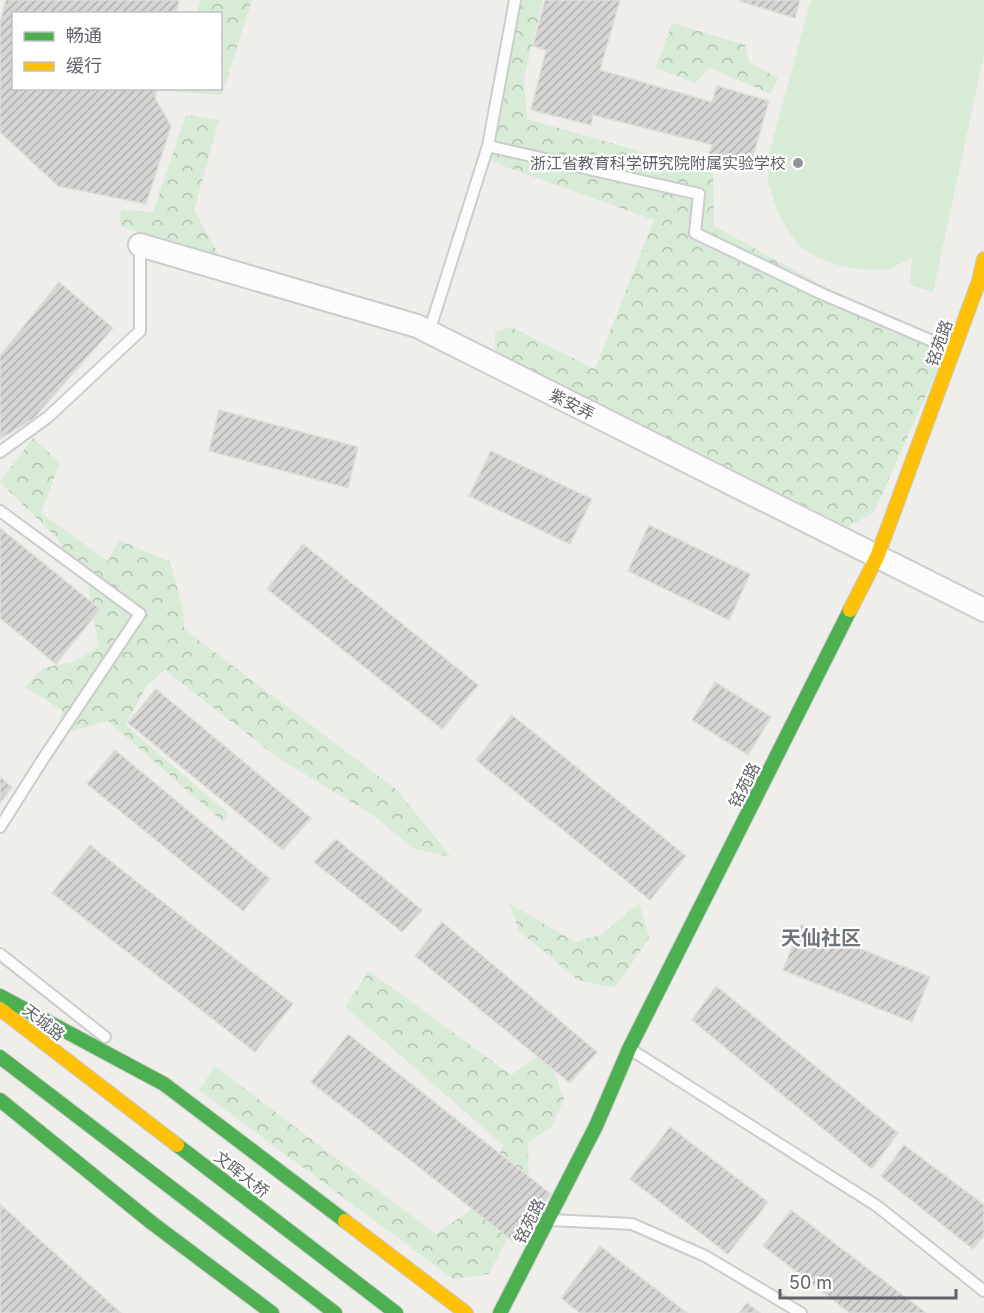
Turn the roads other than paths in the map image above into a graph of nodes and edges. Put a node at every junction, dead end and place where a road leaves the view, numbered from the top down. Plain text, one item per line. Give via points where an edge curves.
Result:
1 (515, 0) edge
2 (488, 146) junction
3 (140, 245) joint
4 (984, 259) edge
5 (429, 333) junction
6 (954, 350) junction
7 (0, 452) edge
8 (0, 511) edge
9 (877, 557) junction
10 (984, 610) edge
11 (0, 827) edge
12 (0, 954) edge
13 (0, 996) edge
14 (0, 1009) edge
15 (629, 1049) junction
16 (0, 1057) edge
17 (67, 1060) joint
18 (164, 1084) junction
19 (2, 1103) edge
20 (548, 1220) junction
21 (984, 1291) edge
22 (271, 1313) edge
23 (335, 1313) edge
24 (396, 1313) edge
25 (466, 1313) edge
26 (500, 1313) edge
27 (801, 1313) edge

1 - 2 lane
2 - 5 lane
2 - 6 lane via 699,194 695,233 820,293
3 - 5 street, 紫安弄
3 - 7 lane via 140,331 48,417
4 - 6 street, 铭苑路
5 - 9 street, 紫安弄
6 - 9 street, 铭苑路
8 - 11 lane via 140,614
9 - 10 street, 紫安弄
9 - 15 street, 铭苑路
12 - 18 lane
13 - 18 street
14 - 17 street, 天城路
15 - 20 street, 铭苑路 via 596,1126
15 - 21 lane via 877,1206
16 - 23 street
17 - 24 street, 文晖大桥
18 - 25 street
19 - 22 street
20 - 26 street, 铭苑路
20 - 27 lane via 632,1224 705,1256

